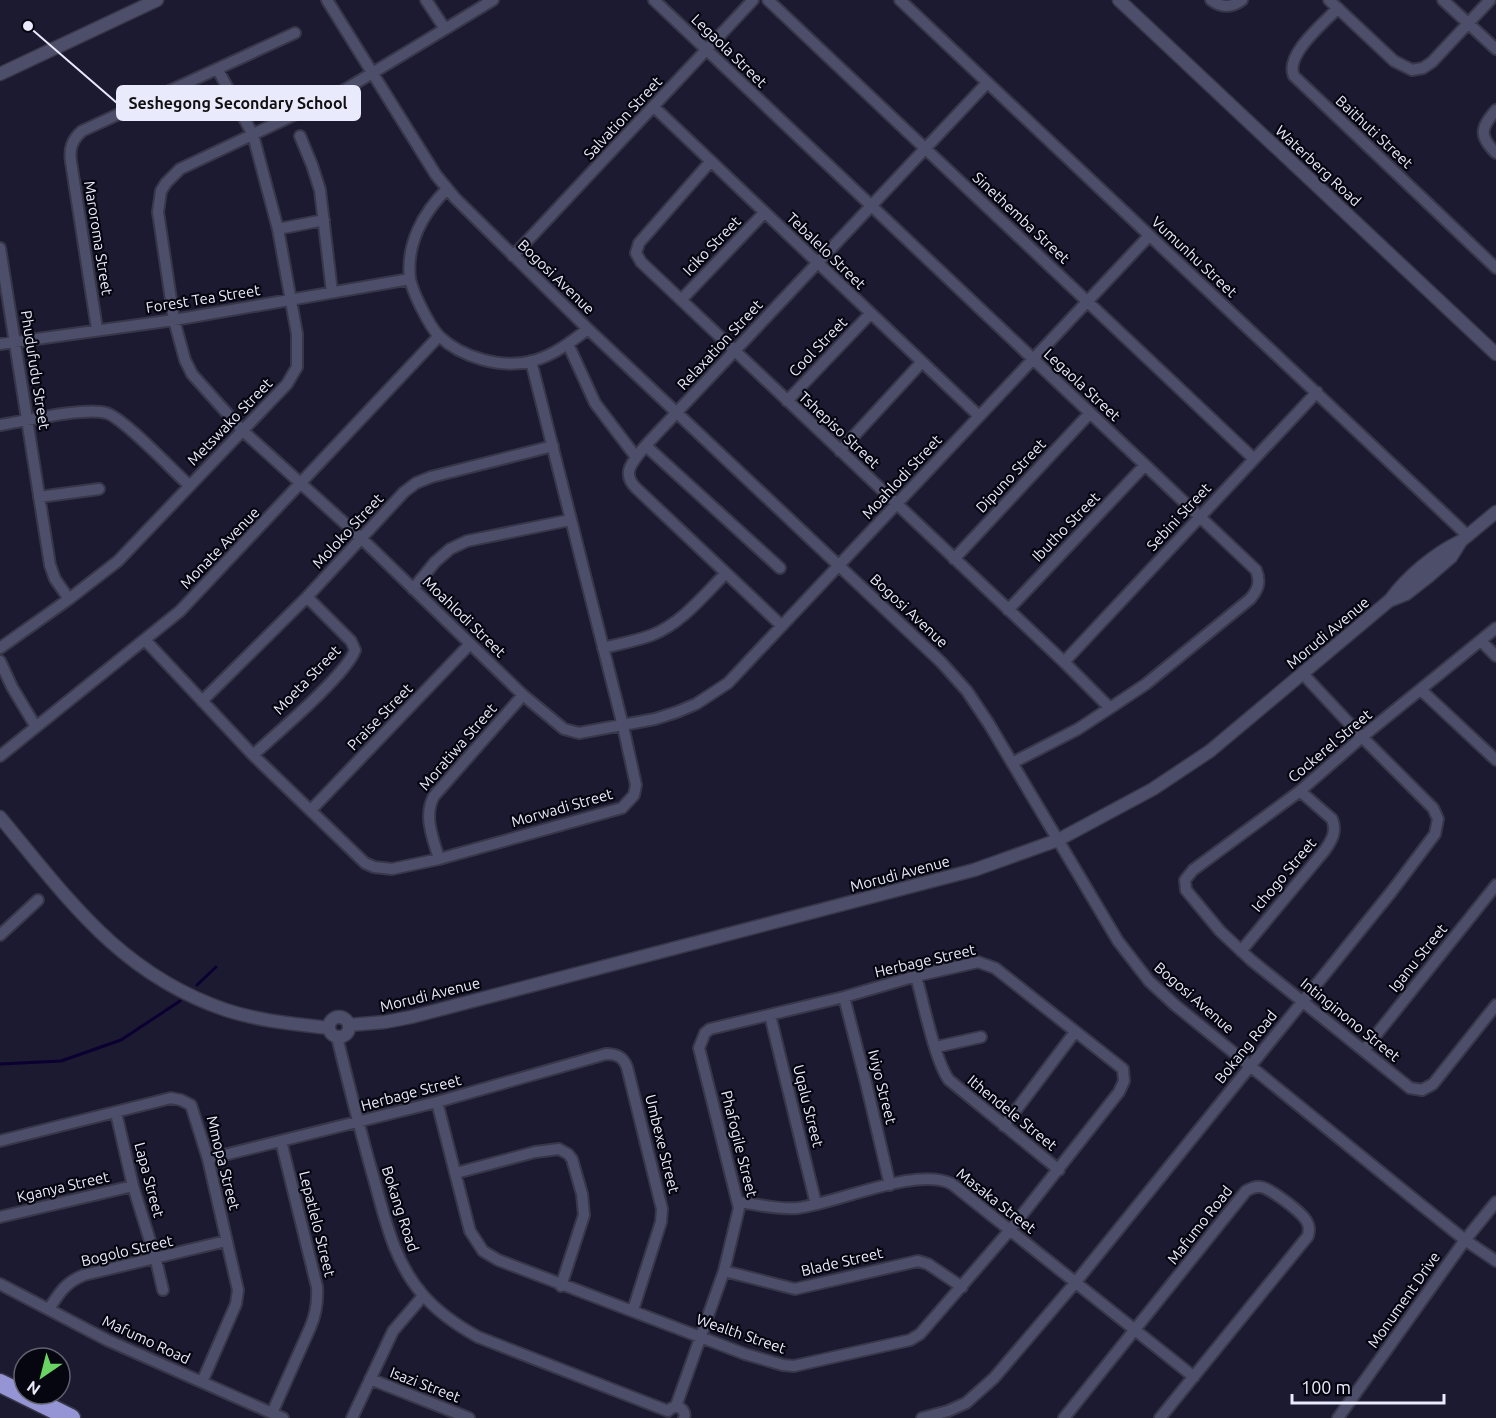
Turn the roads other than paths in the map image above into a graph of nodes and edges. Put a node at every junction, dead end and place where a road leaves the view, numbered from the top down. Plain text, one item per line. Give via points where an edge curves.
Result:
1 (156, 0) edge
2 (327, 0) edge
3 (426, 0) edge
4 (494, 0) edge
5 (654, 0) edge
6 (753, 0) edge
7 (768, 0) edge
8 (900, 0) edge
9 (1119, 0) edge
10 (1211, 0) edge
11 (1242, 0) edge
12 (1329, 0) edge
13 (1443, 0) edge
14 (1490, 0) edge
15 (1338, 8) junction
16 (1468, 24) junction
17 (445, 29) junction
18 (295, 33) dead end
19 (1496, 49) edge
20 (706, 51) junction
21 (218, 70) junction
22 (0, 74) edge
23 (372, 74) junction
24 (987, 82) junction
25 (654, 106) junction
26 (1496, 110) edge
27 (253, 135) junction
28 (300, 136) dead end
29 (925, 148) junction
30 (1496, 153) edge
31 (711, 161) junction
32 (447, 189) junction
33 (870, 206) junction
34 (764, 213) junction
35 (324, 220) junction
36 (278, 229) junction
37 (1149, 236) junction
38 (0, 248) edge
39 (513, 256) junction
40 (818, 263) junction
41 (1496, 268) edge
42 (410, 279) junction
43 (332, 292) junction
44 (291, 299) junction
45 (681, 300) junction
46 (1088, 301) junction
47 (870, 314) junction
48 (174, 320) junction
49 (97, 329) junction
50 (588, 329) junction
51 (439, 336) junction
52 (15, 342) junction
53 (0, 344) edge
54 (568, 344) junction
55 (735, 351) junction
56 (1496, 354) edge
57 (1033, 359) junction
58 (531, 361) junction
59 (921, 363) junction
60 (1317, 392) junction
61 (787, 401) junction
62 (677, 412) junction
63 (1090, 413) junction
64 (978, 415) junction
65 (28, 421) junction
66 (0, 425) edge
67 (242, 430) junction
68 (553, 446) junction
69 (646, 446) junction
70 (840, 451) junction
71 (636, 457) junction
72 (1253, 458) junction
73 (1145, 465) junction
74 (302, 484) junction
75 (190, 486) junction
76 (99, 489) dead end
77 (39, 497) junction
78 (897, 505) junction
79 (1496, 512) edge
80 (1201, 517) junction
81 (570, 520) junction
82 (361, 538) junction
83 (1465, 538) junction
84 (954, 559) junction
85 (839, 565) junction
86 (780, 568) dead end
87 (726, 573) junction
88 (413, 589) junction
89 (307, 597) junction
90 (69, 599) junction
91 (1008, 610) junction
92 (782, 626) junction
93 (1496, 628) edge
94 (146, 641) junction
95 (1481, 641) junction
96 (470, 644) junction
97 (0, 648) edge
98 (603, 648) junction
99 (1496, 656) edge
100 (0, 661) edge
101 (1064, 662) junction
102 (1303, 674) junction
103 (1421, 690) junction
104 (523, 695) junction
105 (202, 701) junction
106 (1110, 708) junction
107 (623, 726) junction
108 (36, 727) junction
109 (1362, 737) junction
110 (254, 755) junction
111 (0, 756) edge
112 (1496, 760) edge
113 (1012, 763) junction
114 (1300, 791) junction
115 (311, 810) junction
116 (0, 817) edge
117 (1058, 840) junction
118 (439, 859) junction
119 (1185, 885) joint
120 (1496, 885) edge
121 (38, 900) dead end
122 (0, 935) edge
123 (1241, 951) junction
124 (916, 976) junction
125 (844, 997) junction
126 (1303, 1001) junction
127 (1496, 1005) edge
128 (770, 1015) junction
129 (710, 1029) joint
130 (333, 1032) junction
131 (1075, 1032) junction
132 (981, 1037) dead end
133 (936, 1047) junction
134 (1364, 1050) junction
135 (619, 1056) joint
136 (1117, 1064) joint
137 (1250, 1065) junction
138 (437, 1102) junction
139 (116, 1113) junction
140 (357, 1122) junction
141 (1004, 1126) junction
142 (0, 1141) edge
143 (282, 1142) junction
144 (208, 1159) junction
145 (1059, 1170) junction
146 (456, 1173) junction
147 (890, 1185) junction
148 (133, 1186) junction
149 (738, 1202) junction
150 (1496, 1202) edge
151 (816, 1204) junction
152 (0, 1217) edge
153 (1010, 1230) junction
154 (1465, 1240) junction
155 (226, 1241) junction
156 (156, 1260) junction
157 (1496, 1261) edge
158 (724, 1271) junction
159 (1075, 1283) junction
160 (0, 1284) edge
161 (561, 1286) junction
162 (962, 1287) junction
163 (163, 1290) dead end
164 (423, 1296) junction
165 (49, 1309) junction
166 (633, 1310) junction
167 (1135, 1331) junction
168 (700, 1337) junction
169 (1194, 1377) junction
170 (370, 1379) junction
171 (202, 1382) junction
172 (0, 1383) edge
173 (671, 1412) edge
174 (272, 1413) junction
175 (71, 1418) edge
176 (283, 1418) edge
177 (352, 1418) edge
178 (469, 1418) edge
179 (684, 1418) edge
180 (922, 1418) edge
181 (1064, 1418) edge
182 (1160, 1418) edge
183 (1338, 1418) edge

1 - 22 street
2 - 23 street, Bogosi Avenue
3 - 17 street
4 - 17 street, Moahlodi Street
5 - 20 street, Legaola Street
6 - 20 street, Salvation Street
7 - 29 street, Sinethemba Street
8 - 24 street, Vumunhu Street
9 - 56 street, Waterberg Road
10 - 11 street via 1228,7
12 - 15 street
13 - 16 street
14 - 16 street
15 - 16 street via 1395,61 1412,70 1432,62
15 - 41 street, Baithuti Street via 1297,53 1291,66 1294,76
16 - 19 street
17 - 23 street, Moahlodi Street
18 - 21 street
20 - 25 street, Salvation Street
20 - 33 street, Legaola Street
21 - 27 street, Metswako Street
21 - 49 street, Maroroma Street via 82,131 73,141 69,152
23 - 27 street, Moahlodi Street
23 - 32 street, Bogosi Avenue
24 - 29 street, Relaxation Street
24 - 37 street, Vumunhu Street
25 - 31 street, Tebalelo Street
25 - 39 street, Salvation Street
26 - 30 street via 1483,134
27 - 36 street, Metswako Street
27 - 48 street, Moahlodi Street via 180,169 161,191 159,212
28 - 35 street via 320,190
29 - 33 street, Relaxation Street
29 - 46 street, Sinethemba Street
31 - 34 street, Tebalelo Street
31 - 45 street, Tshepiso Street via 637,247 641,262
32 - 39 street, Bogosi Avenue
32 - 42 street via 421,222 412,250
33 - 40 street, Relaxation Street
33 - 57 street, Legaola Street
34 - 40 street, Tebalelo Street
34 - 45 street, Iciko Street
35 - 36 street
35 - 43 street
36 - 44 street, Metswako Street
37 - 46 street, Moahlodi Street
37 - 60 street, Vumunhu Street
38 - 52 street, Phudufudu Street
39 - 50 street, Bogosi Avenue
40 - 47 street, Tebalelo Street
40 - 55 street, Relaxation Street
42 - 43 street, Forest Tea Street
42 - 51 street
43 - 44 street, Forest Tea Street
44 - 48 street, Forest Tea Street
44 - 67 street, Metswako Street via 297,367 287,384
45 - 55 street, Tshepiso Street
46 - 57 street, Moahlodi Street
46 - 72 street, Sinethemba Street
47 - 59 street, Tebalelo Street
47 - 61 street, Cool Street
48 - 49 street, Forest Tea Street
48 - 67 street, Moahlodi Street via 192,374
49 - 52 street, Forest Tea Street
50 - 54 street
50 - 62 street, Bogosi Avenue
51 - 58 street via 473,357 506,363
51 - 74 street, Monate Avenue
52 - 53 street, Forest Tea Street
52 - 65 street, Phudufudu Street
54 - 58 street
54 - 71 street via 595,403
55 - 61 street, Tshepiso Street
55 - 62 street, Relaxation Street
57 - 63 street, Legaola Street
57 - 64 street, Moahlodi Street
58 - 68 street, Morwadi Street
59 - 64 street, Tebalelo Street
59 - 70 street
60 - 72 street, Sebini Street
60 - 83 street, Vumunhu Street
61 - 70 street, Tshepiso Street
62 - 69 street, Relaxation Street
62 - 85 street, Bogosi Avenue
63 - 73 street, Legaola Street
63 - 84 street, Dipuno Street
64 - 78 street, Moahlodi Street
65 - 66 street
65 - 75 street via 97,412 112,415
65 - 77 street, Phudufudu Street
67 - 74 street, Moahlodi Street
67 - 75 street, Metswako Street
68 - 81 street, Morwadi Street
68 - 82 street, Moloko Street via 423,479
69 - 71 street, Relaxation Street
69 - 86 street
70 - 78 street, Tshepiso Street
71 - 87 street via 629,470 631,482
72 - 80 street, Sebini Street
73 - 80 street, Legaola Street
73 - 91 street, Ibutho Street
74 - 82 street, Moahlodi Street
74 - 94 street, Monate Avenue via 200,592
75 - 90 street, Metswako Street via 128,551
76 - 77 street
77 - 90 street, Phudufudu Street via 50,565
78 - 84 street, Tshepiso Street
78 - 85 street, Moahlodi Street
79 - 83 street, Morudi Avenue
80 - 101 street, Sebini Street
80 - 106 street, Legaola Street via 1256,570 1257,589 1250,599 1146,684
81 - 88 street via 467,541 435,562
81 - 98 street, Morwadi Street
82 - 88 street, Moahlodi Street
82 - 89 street, Moloko Street
83 - 102 street, Morudi Avenue via 1429,576 1406,594 1390,600
84 - 91 street, Tshepiso Street
85 - 92 street, Moahlodi Street
85 - 113 street, Bogosi Avenue via 955,676
87 - 92 street
87 - 98 street via 667,627
88 - 96 street, Moahlodi Street
89 - 105 street, Moloko Street
89 - 110 street, Moeta Street via 351,641 355,650 340,672
90 - 97 street, Metswako Street
91 - 101 street, Tshepiso Street
92 - 107 street, Moahlodi Street via 714,694 677,712
93 - 95 street, Cockerel Street
94 - 105 street, Morwadi Street
94 - 108 street, Monate Avenue
95 - 99 street
95 - 103 street, Cockerel Street
96 - 104 street, Moahlodi Street
96 - 115 street, Praise Street
98 - 107 street, Morwadi Street
100 - 108 street
101 - 106 street, Tshepiso Street
102 - 109 street, Bokang Road
102 - 117 street, Morudi Avenue via 1232,735 1180,772
103 - 109 street, Cockerel Street
103 - 112 street
104 - 107 street, Moahlodi Street via 572,732
104 - 118 street, Moratiwa Street via 430,803 429,822
105 - 110 street, Morwadi Street
106 - 113 street, Legaola Street
107 - 118 street, Morwadi Street via 636,785 634,795 622,808
108 - 111 street, Monate Avenue
109 - 114 street, Cockerel Street
109 - 126 street, Bokang Road via 1433,808 1438,827 1431,842
110 - 115 street, Morwadi Street
113 - 117 street, Bogosi Avenue
114 - 119 street, Cockerel Street via 1193,870
114 - 123 street, Ichogo Street via 1332,819 1334,836
115 - 118 street, Morwadi Street via 365,863 374,867 392,869
116 - 130 street, Morudi Avenue via 83,917 145,970 227,1010
117 - 130 street, Morudi Avenue via 974,870 411,1017 349,1025 345,1018 337,1017 331,1021
117 - 137 street, Bogosi Avenue via 1138,968 1175,1005
119 - 123 street, Intinginono Street via 1189,896
120 - 134 street, Iganu Street
121 - 122 street
123 - 126 street, Intinginono Street
124 - 125 street, Herbage Street
124 - 131 street, Herbage Street via 984,962
124 - 133 street, Ithendele Street
125 - 128 street, Herbage Street
125 - 147 street, Iviyo Street
126 - 134 street, Intinginono Street
126 - 137 street, Bokang Road
127 - 134 street, Intinginono Street via 1438,1077 1422,1090 1410,1089
128 - 129 street, Herbage Street
128 - 151 street, Uqalu Street
129 - 149 street, Phafogile Street via 699,1048
130 - 140 street, Bokang Road
131 - 136 street, Herbage Street
131 - 141 street
132 - 133 street
133 - 141 street, Ithendele Street via 949,1080
135 - 138 street, Herbage Street via 606,1054
135 - 166 street, Umbexe Street via 627,1067 662,1209
136 - 145 street, Wealth Street via 1124,1072 1122,1088
137 - 154 street, Bogosi Avenue
137 - 159 street, Bokang Road
138 - 140 street, Herbage Street
138 - 146 street, Wealth Street
139 - 142 street, Mmopa Street
139 - 144 street, Mmopa Street via 171,1098 188,1102
139 - 148 street, Lapa Street
140 - 143 street, Herbage Street
140 - 164 street, Bokang Road via 391,1241
141 - 145 street, Ithendele Street
143 - 144 street, Herbage Street
143 - 174 street, Lepatlelo Street via 318,1298 315,1317
144 - 155 street, Mmopa Street
145 - 153 street, Wealth Street
146 - 161 street, Wealth Street via 470,1230 483,1251
146 - 161 street via 535,1152 559,1149 568,1154 584,1207
147 - 151 street, Masaka Street
147 - 153 street, Masaka Street via 921,1179 944,1180
148 - 152 street, Kganya Street
148 - 156 street, Lapa Street
149 - 151 street, Masaka Street via 795,1208
149 - 158 street, Phafogile Street
150 - 154 street, Monument Drive
153 - 159 street, Masaka Street
153 - 162 street, Wealth Street
154 - 157 street, Bogosi Avenue
154 - 183 street, Monument Drive
155 - 156 street, Bogolo Street
155 - 171 street, Mmopa Street via 238,1295
156 - 163 street, Lapa Street
156 - 165 street, Bogolo Street via 74,1279
158 - 162 street, Blade Street via 795,1289 918,1261
158 - 168 street, Phafogile Street
159 - 167 street, Masaka Street
159 - 180 street, Bokang Road via 986,1387 966,1403
160 - 165 street, Mafumo Road
161 - 166 street, Wealth Street
162 - 168 street, Wealth Street via 915,1338 801,1366 783,1365
164 - 170 street via 395,1328
164 - 173 street, Bokang Road via 478,1337
165 - 171 street, Mafumo Road via 106,1340
166 - 168 street, Wealth Street
167 - 169 street, Masaka Street
167 - 169 street, Mafumo Road via 1246,1191 1262,1187 1296,1209 1307,1220 1308,1236
167 - 181 street, Mafumo Road
168 - 173 street, Phafogile Street
169 - 182 street, Mafumo Road
170 - 177 street
170 - 178 street, Isazi Street
171 - 174 street, Mafumo Road
172 - 175 highway
173 - 179 street via 684,1411
174 - 176 street, Mafumo Road

